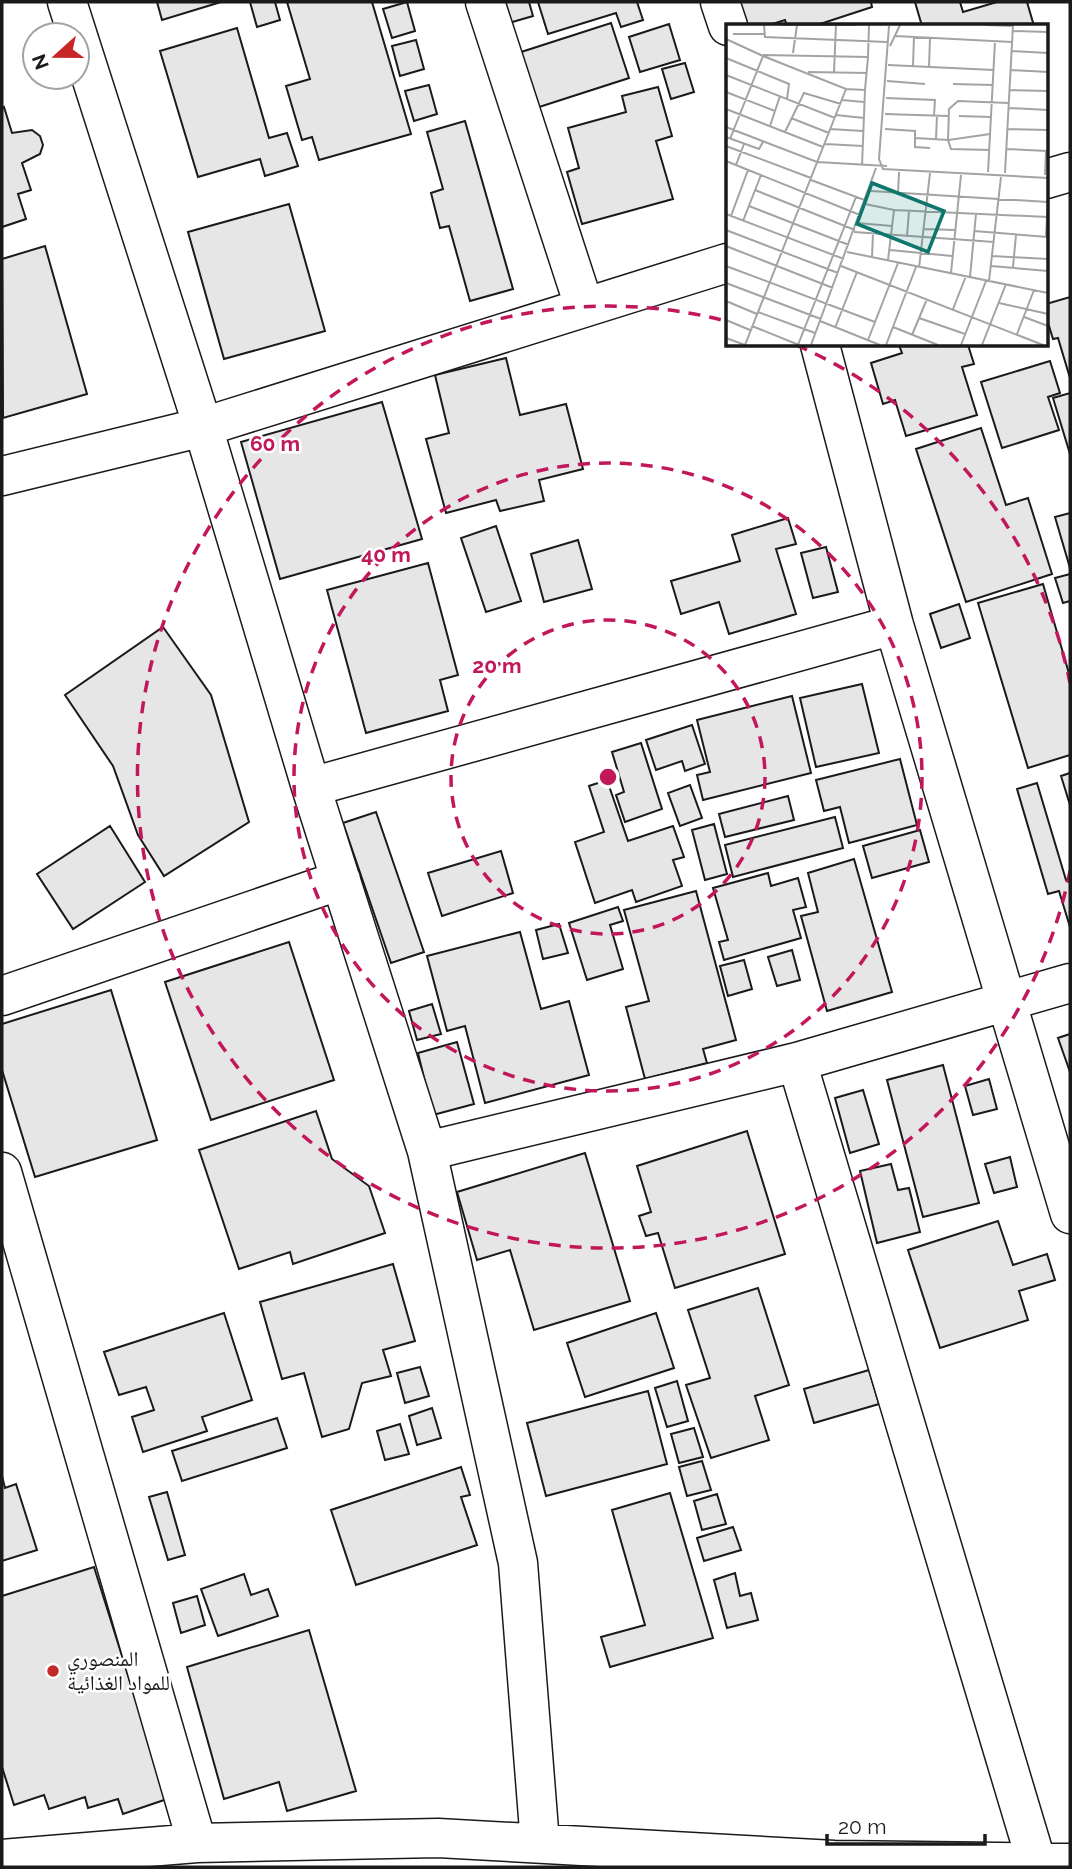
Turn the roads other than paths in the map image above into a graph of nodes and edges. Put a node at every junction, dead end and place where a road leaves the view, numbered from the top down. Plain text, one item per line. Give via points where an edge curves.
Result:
1 (67, 2) edge
2 (485, 2) edge
3 (720, 2) edge
4 (727, 24) edge
5 (1070, 172) edge
6 (1048, 178) edge
7 (726, 263) edge
8 (584, 306) junction
9 (820, 346) edge
10 (202, 427) junction
11 (2, 476) edge
12 (894, 625) junction
13 (311, 788) junction
14 (341, 880) junction
15 (1070, 983) edge
16 (2, 996) edge
17 (1006, 1001) junction
18 (797, 1062) junction
19 (427, 1151) junction
20 (5, 1195) edge
21 (1070, 1214) edge
22 (197, 1843) junction
23 (540, 1843) junction
24 (439, 1853) edge
25 (2, 1859) edge
26 (834, 1864) edge
27 (1053, 1864) edge

1 - 10 street
2 - 8 street
3 - 4 street
5 - 6 street
7 - 8 street
8 - 10 street
9 - 12 street
10 - 11 street
10 - 13 street
12 - 13 street
12 - 17 street
13 - 14 street
14 - 16 street
14 - 19 street
15 - 17 street
17 - 18 street
17 - 21 street
18 - 19 street
18 - 27 street
19 - 23 street via 518,1563
20 - 22 street
22 - 24 street
22 - 25 street
23 - 24 street
23 - 26 street
26 - 27 street

